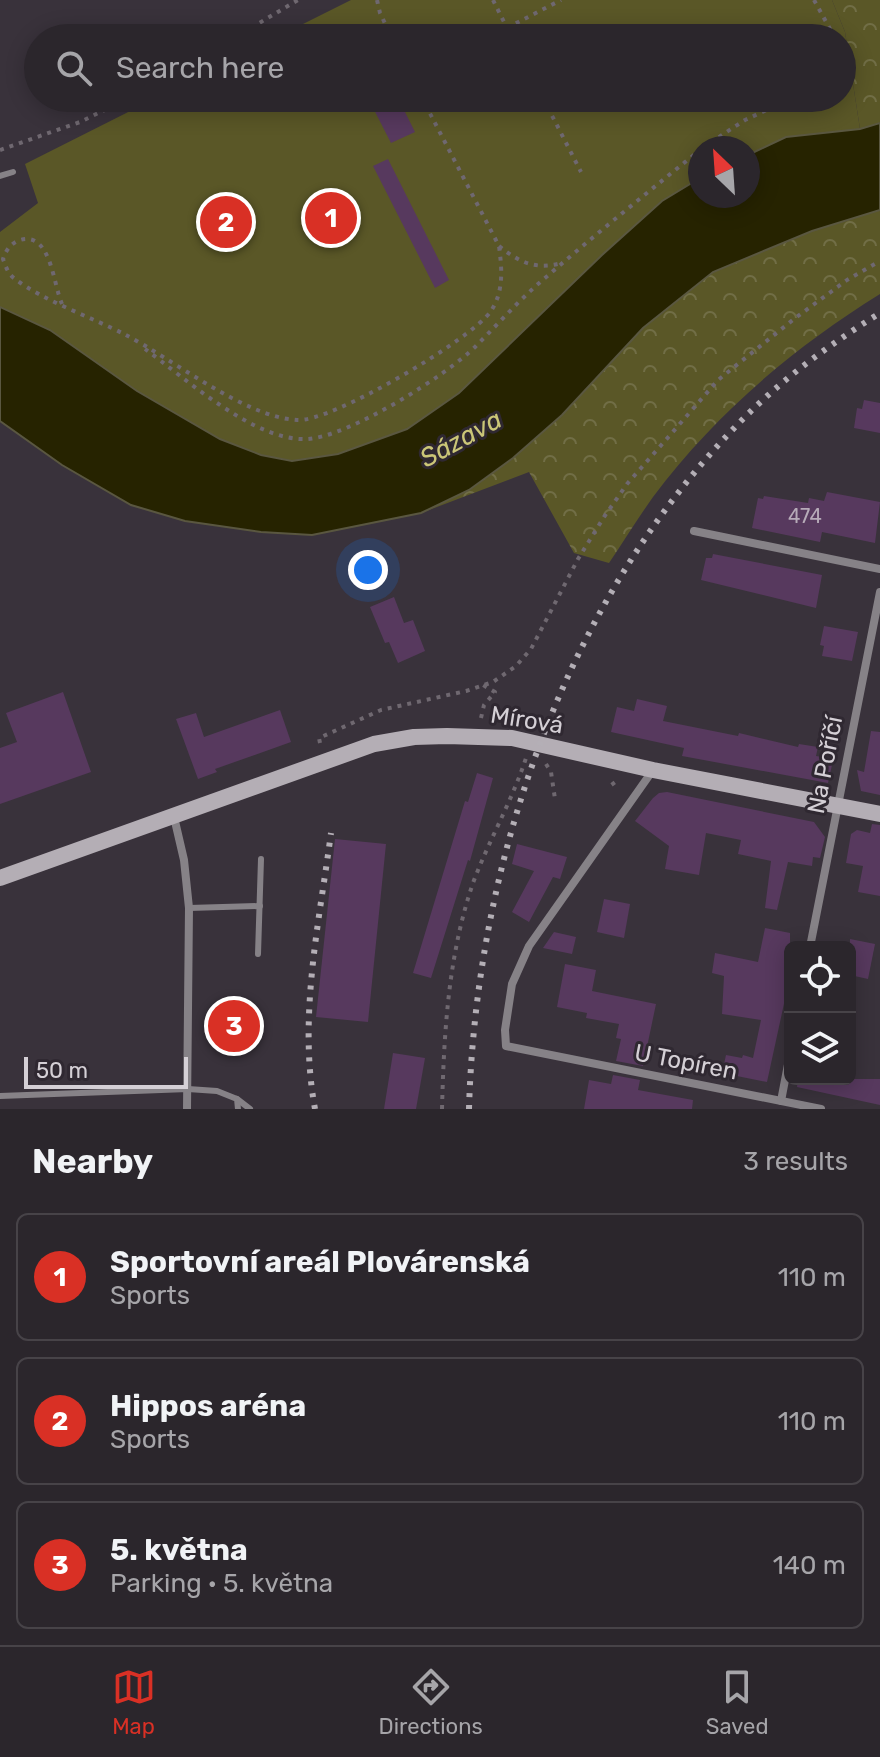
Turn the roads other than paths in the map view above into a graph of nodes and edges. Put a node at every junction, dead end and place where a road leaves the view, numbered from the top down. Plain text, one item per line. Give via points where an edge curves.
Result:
1 (13, 172) dead end
2 (0, 176) edge
3 (694, 531) dead end
4 (880, 569) edge
5 (880, 592) edge
6 (653, 770) junction
7 (837, 805) junction
8 (880, 814) edge
9 (174, 817) junction
10 (261, 859) dead end
11 (0, 878) edge
12 (260, 906) junction
13 (189, 908) junction
14 (811, 941) edge
15 (258, 954) dead end
16 (784, 1085) edge
17 (188, 1089) junction
18 (0, 1096) edge
19 (237, 1099) junction
20 (781, 1101) junction
21 (187, 1109) edge
22 (238, 1109) edge
23 (250, 1109) edge
24 (821, 1109) edge

1 - 2 lane
3 - 4 street
5 - 7 street, Na Poříčí
6 - 7 street, Mírová
6 - 9 street, Mírová via 512,738 393,740
6 - 20 street, U Topíren via 518,967 509,998 506,1046
7 - 8 street, Mírová
7 - 14 street, Na Poříčí
9 - 11 street, Mírová
9 - 13 street
10 - 12 lane
12 - 13 lane
12 - 15 lane
13 - 17 street
16 - 20 street
17 - 18 lane
17 - 19 lane
17 - 21 street
19 - 22 lane
19 - 23 lane
20 - 24 street, U Topíren

